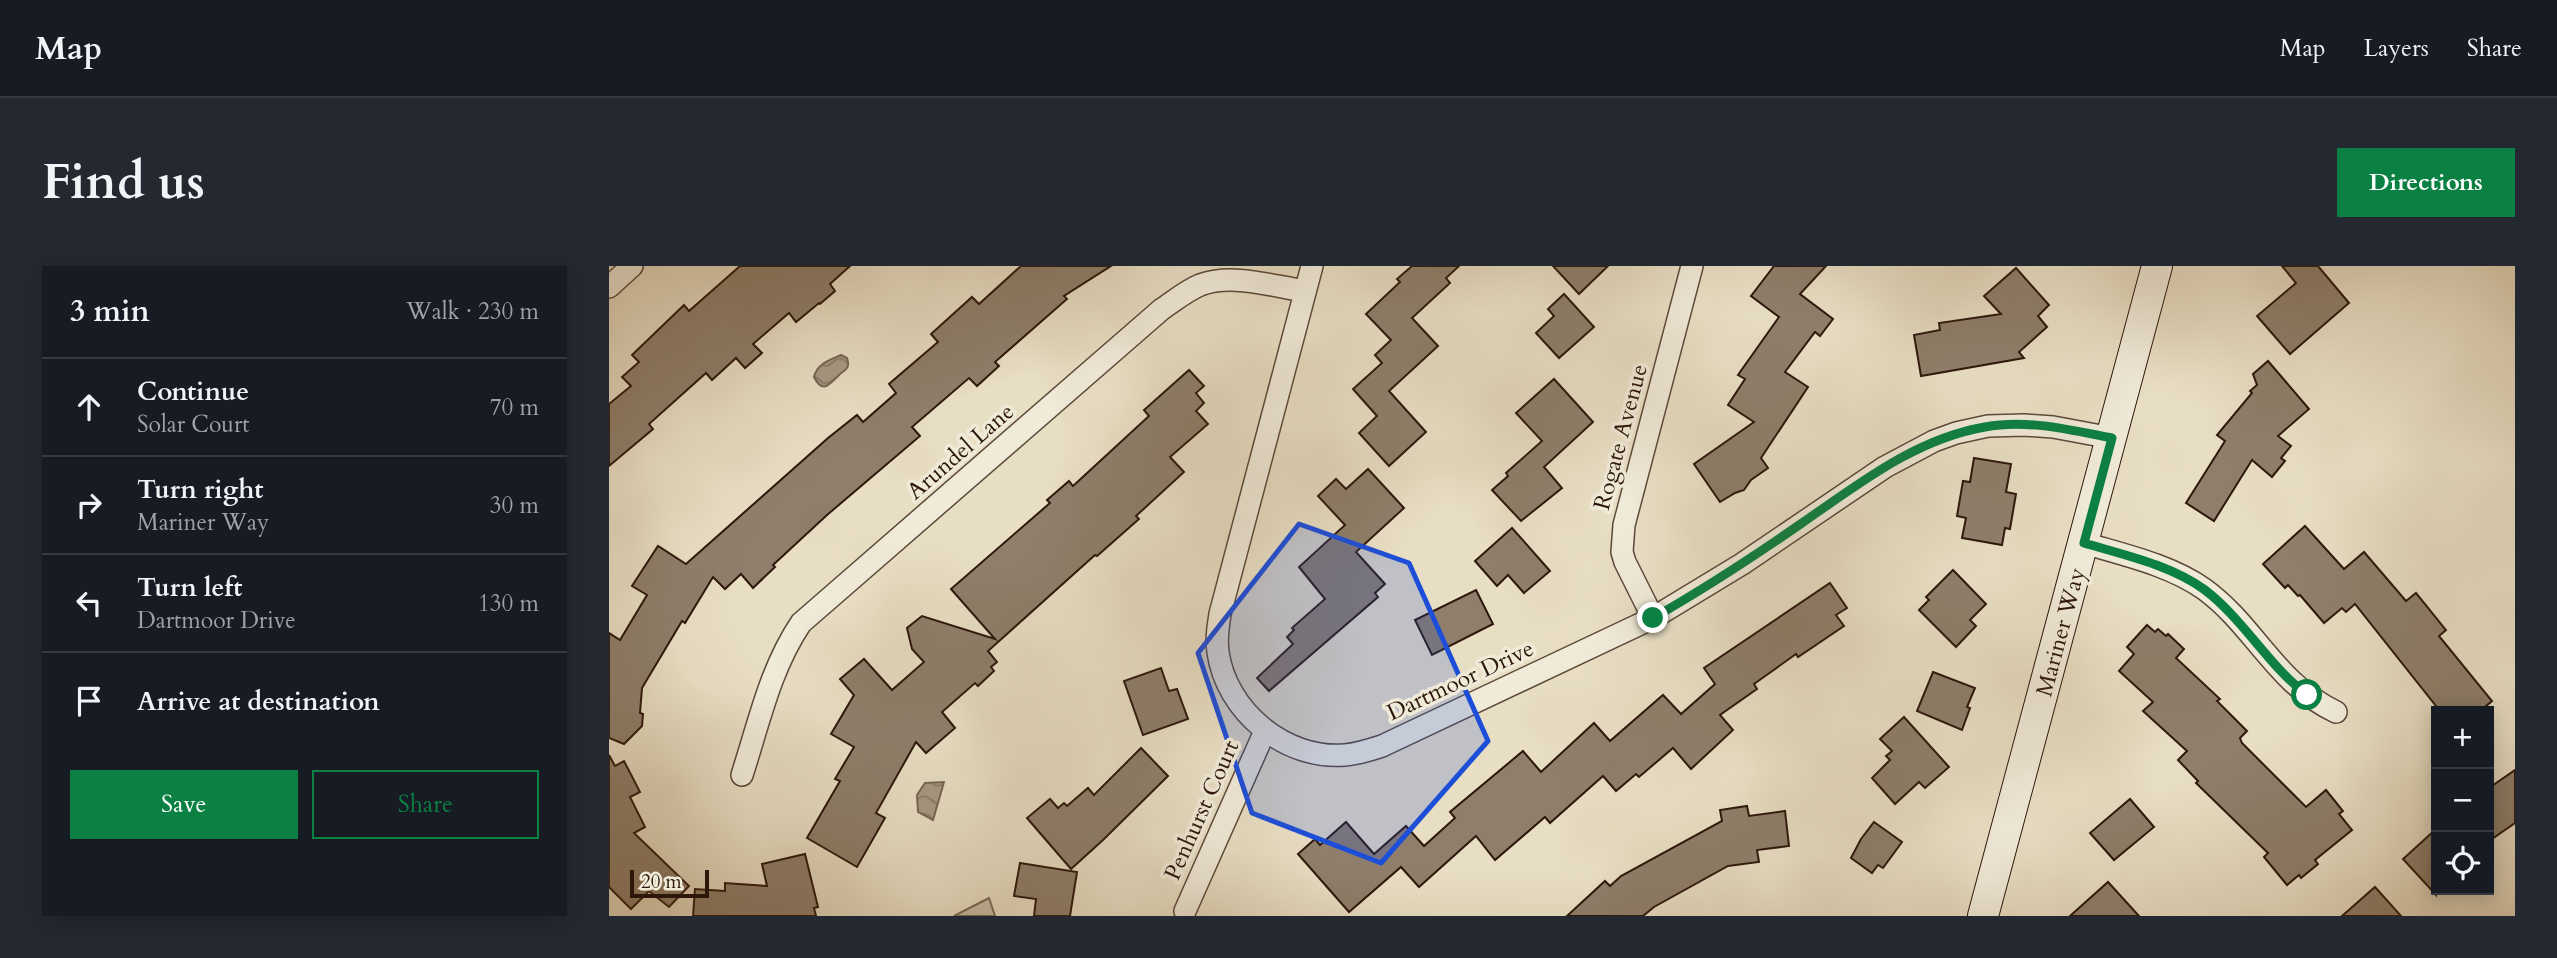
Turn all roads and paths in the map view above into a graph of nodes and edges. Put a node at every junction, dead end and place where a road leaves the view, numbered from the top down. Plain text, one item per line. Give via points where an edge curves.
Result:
1 (632, 266) edge
2 (1312, 266) edge
3 (1692, 266) edge
4 (2157, 266) edge
5 (609, 287) edge
6 (1305, 291) junction
7 (2112, 438) junction
8 (2084, 543) junction
9 (1653, 618) junction
10 (2336, 712) dead end
11 (1265, 731) junction
12 (741, 775) dead end
13 (1185, 911) dead end
14 (1983, 916) edge

1 - 5 street
2 - 6 street, Dartmoor Drive
3 - 9 street, Rogate Avenue via 1623,525 1625,562
4 - 7 main road, Mariner Way
6 - 11 street, Dartmoor Drive via 1217,635 1229,686
6 - 12 street, Arundel Lane via 1217,281 1198,286 1162,309 801,623 770,682
7 - 8 main road, Mariner Way
7 - 9 street, Dartmoor Drive via 2024,425 1988,426 1934,441 1885,467
8 - 10 street via 2177,575 2204,590 2294,685
8 - 14 main road, Mariner Way
9 - 11 street, Dartmoor Drive via 1361,753 1343,756 1306,750
11 - 13 street, Penhurst Court

